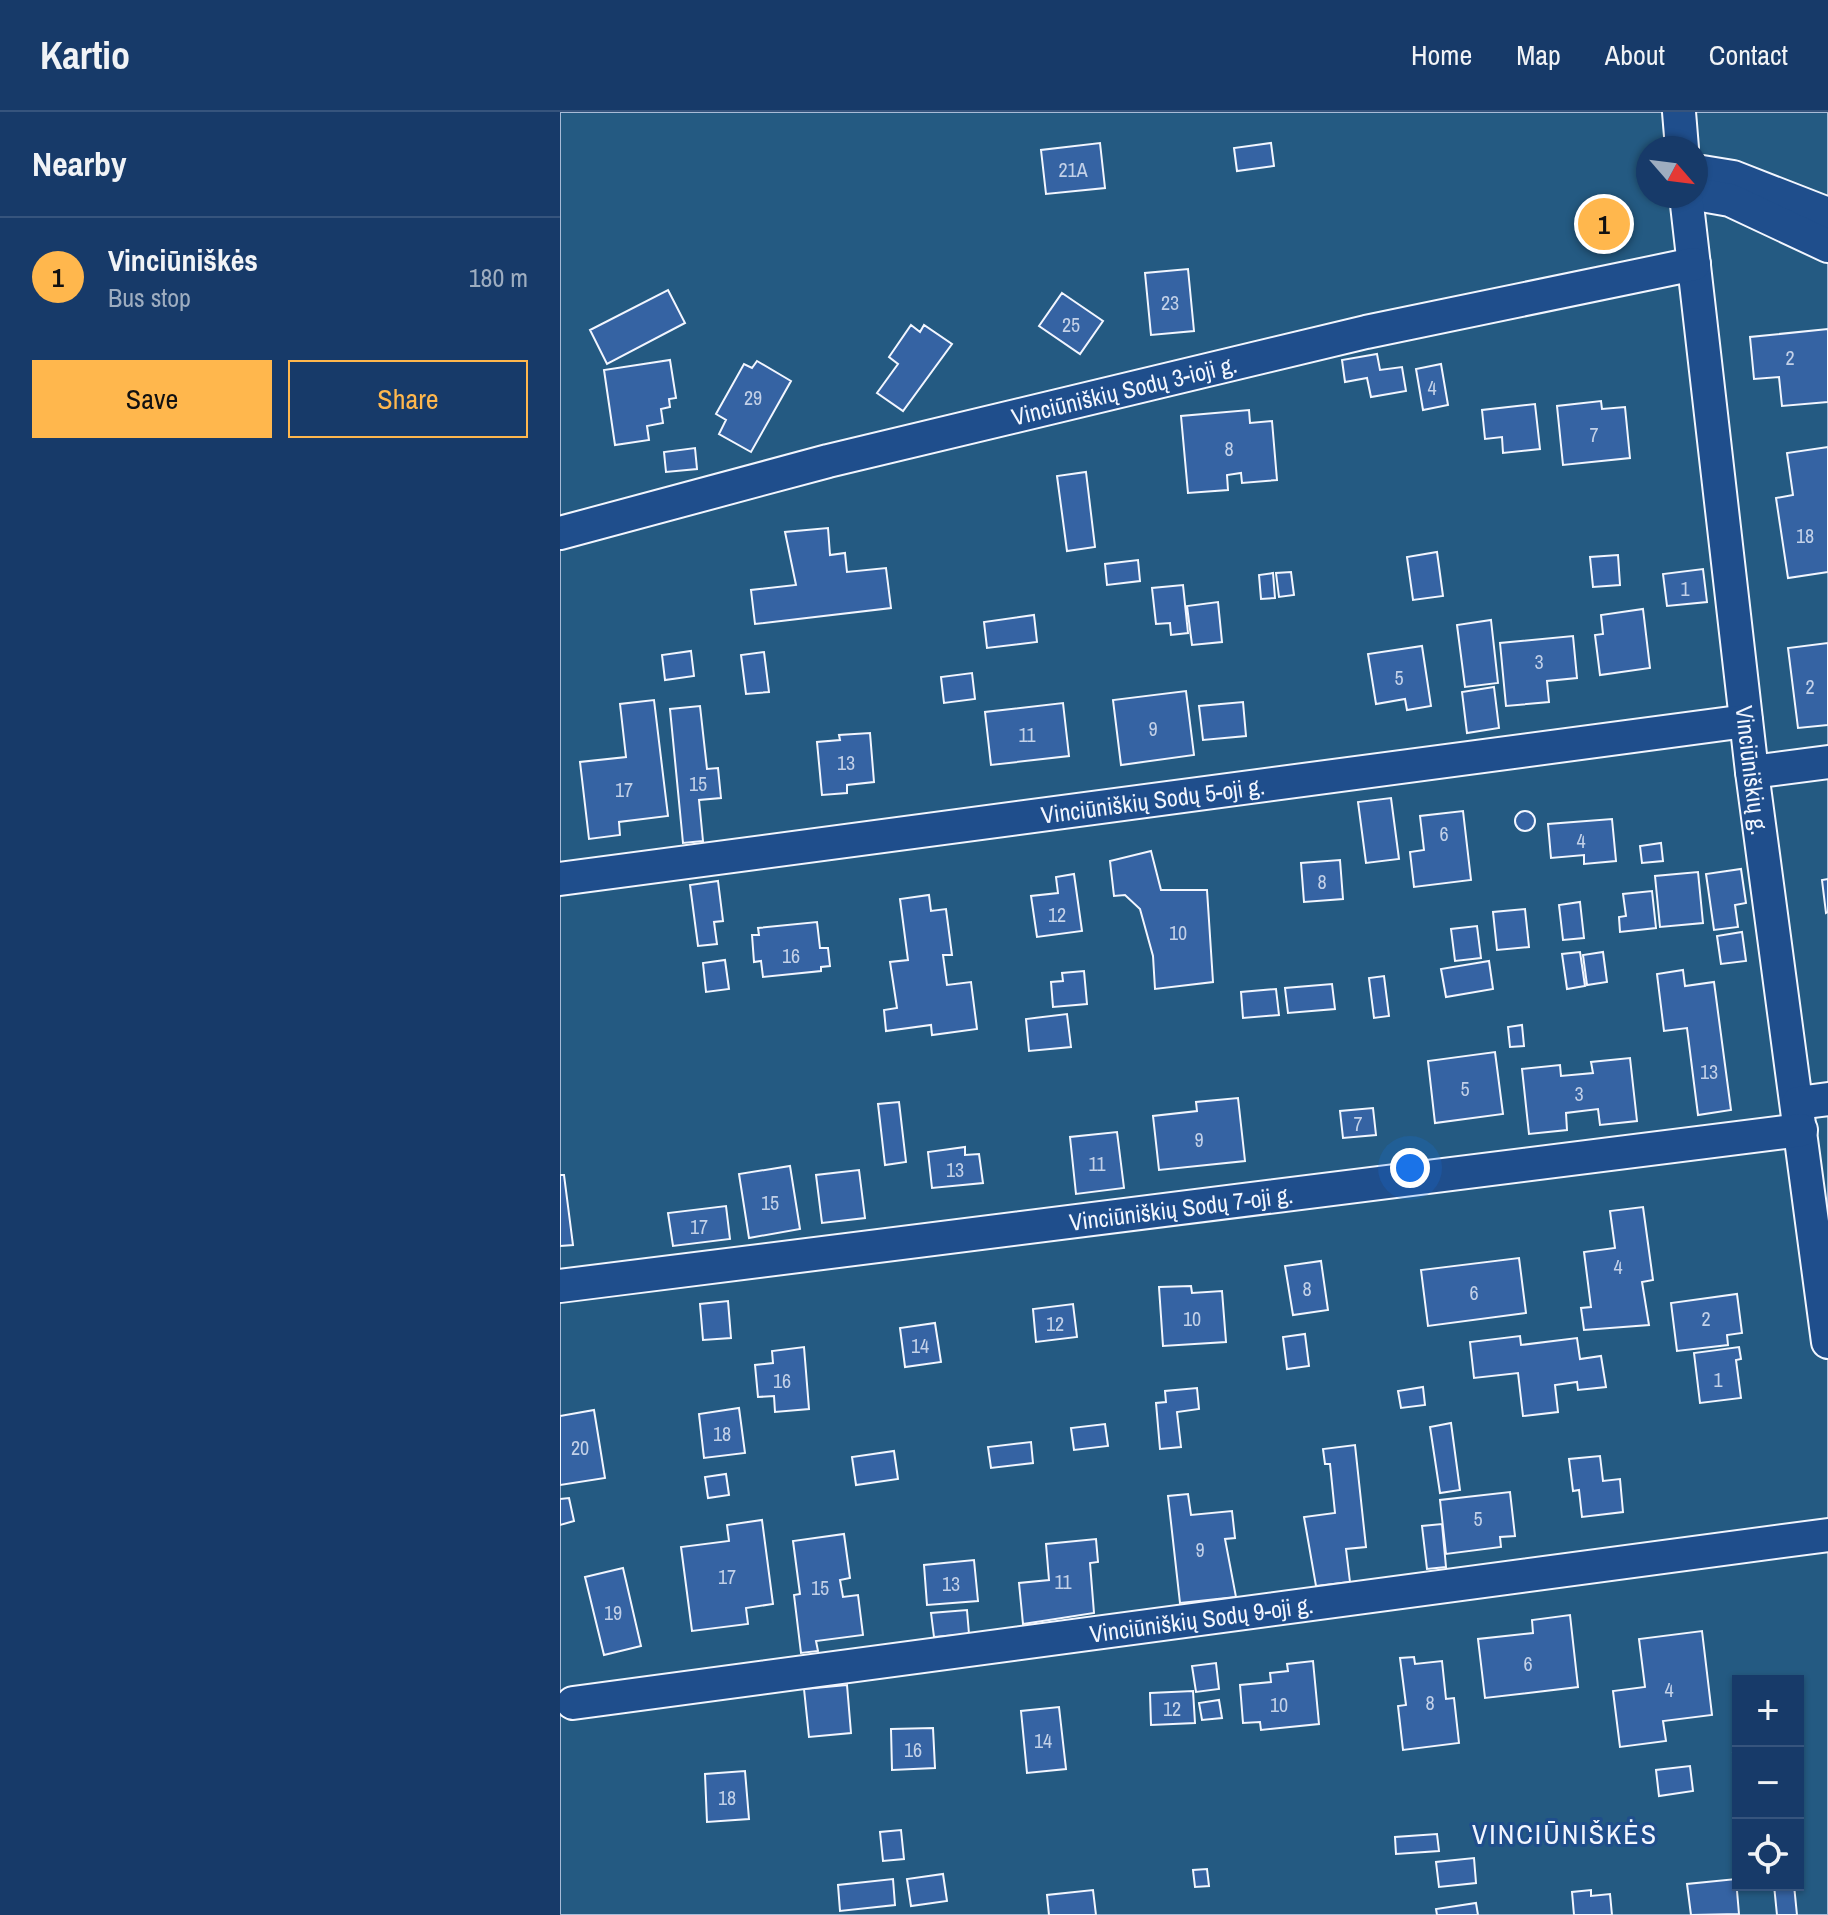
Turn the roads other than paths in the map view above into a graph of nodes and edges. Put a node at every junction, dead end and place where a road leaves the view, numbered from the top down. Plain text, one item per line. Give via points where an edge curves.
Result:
1 (1679, 112) edge
2 (1681, 136) edge
3 (1708, 173) edge
4 (1708, 196) edge
5 (1687, 208) edge
6 (1828, 214) edge
7 (1828, 246) edge
8 (1694, 264) junction
9 (560, 533) edge
10 (1746, 721) junction
11 (1828, 762) edge
12 (1752, 772) junction
13 (560, 879) edge
14 (1809, 1111) edge
15 (560, 1286) edge
16 (1828, 1342) edge
17 (1828, 1535) edge
18 (573, 1703) dead end

1 - 2 street
3 - 6 street via 1733,177
4 - 7 street via 1730,200
5 - 8 street, Vinciūniškių g.
8 - 9 street, Vinciūniškių Sodų 3-ioji g. via 1351,335 828,461
8 - 10 street, Vinciūniškių g.
10 - 12 street, Vinciūniškių g.
10 - 13 street, Vinciūniškių Sodų 5-oji g.
11 - 12 street
12 - 14 street, Vinciūniškių g.
14 - 15 street, Vinciūniškių Sodų 7-oji g.
14 - 16 street, Vinciūniškių g.
17 - 18 street, Vinciūniškių Sodų 9-oji g.

